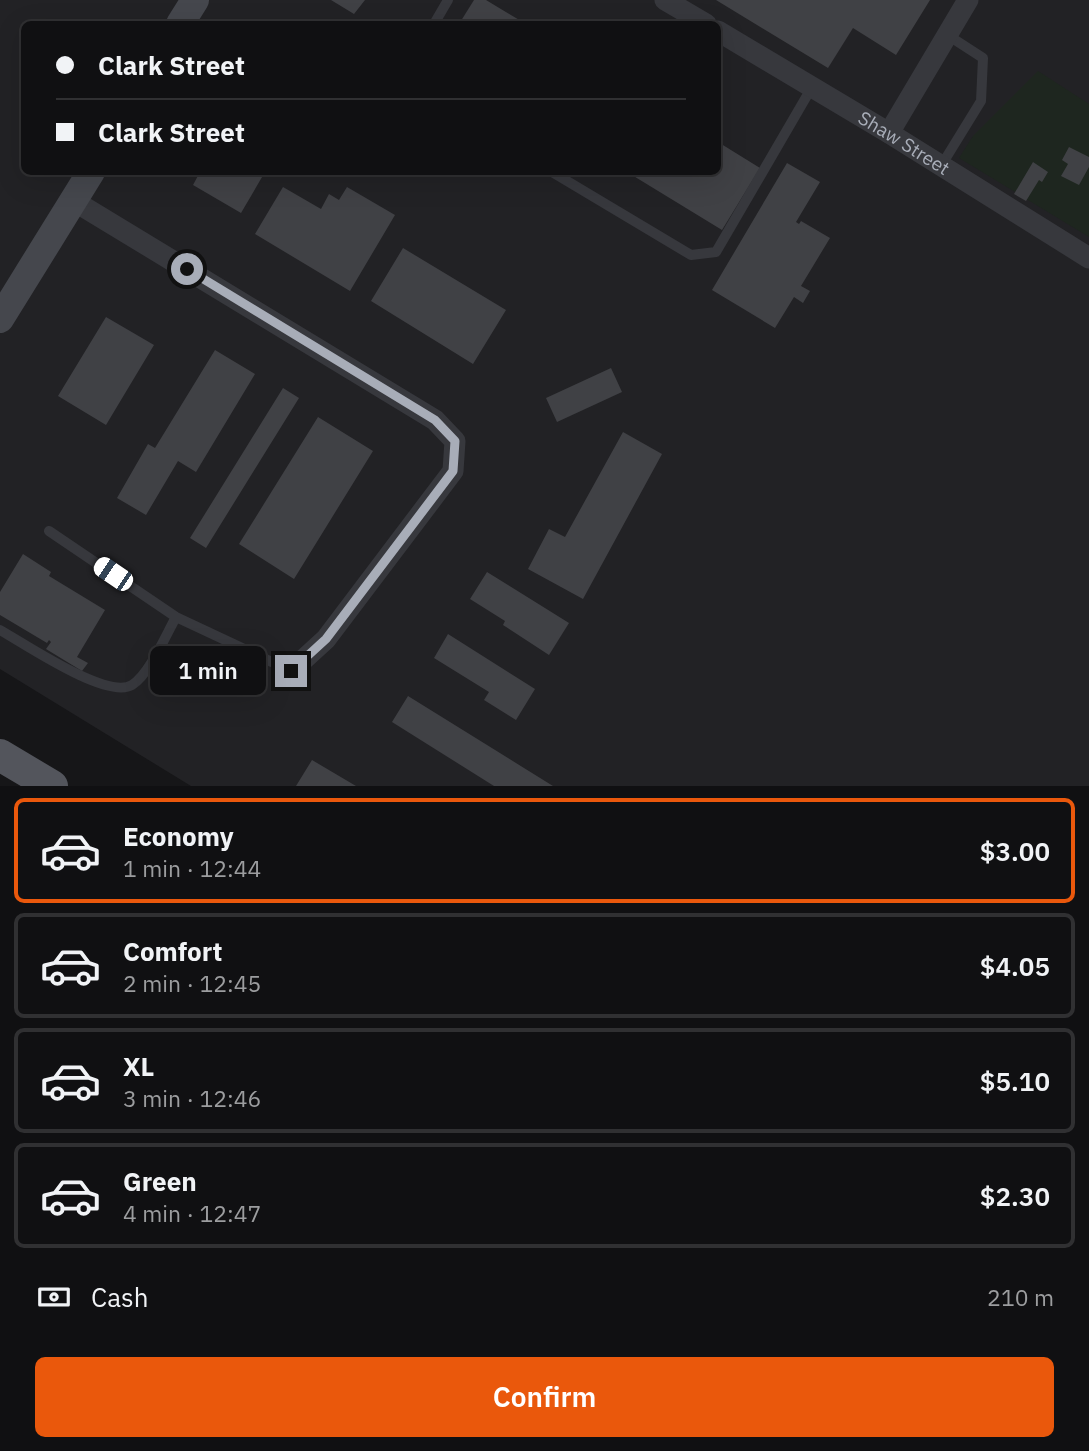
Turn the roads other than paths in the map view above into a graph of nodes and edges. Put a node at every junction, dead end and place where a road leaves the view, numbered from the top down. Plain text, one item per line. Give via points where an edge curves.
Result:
1 (195, 0) edge
2 (448, 0) edge
3 (665, 0) edge
4 (968, 0) edge
5 (182, 21) edge
6 (436, 21) edge
7 (701, 21) edge
8 (721, 33) edge
9 (949, 36) junction
10 (811, 87) junction
11 (889, 133) junction
12 (942, 166) junction
13 (90, 175) edge
14 (557, 175) edge
15 (74, 201) junction
16 (1089, 258) edge
17 (0, 319) edge
18 (49, 530) dead end
19 (176, 617) junction
20 (0, 630) edge
21 (291, 671) joint
22 (0, 755) edge
23 (52, 786) edge

1 - 5 main road
2 - 6 lane
3 - 7 street
4 - 9 street
8 - 10 street, Shaw Street
9 - 11 street
9 - 12 lane via 983,58 981,101
10 - 11 street, Shaw Street
10 - 14 lane via 716,252 691,256
11 - 12 street, Shaw Street
12 - 16 street, Shaw Street
13 - 15 main road
15 - 17 main road
15 - 21 street via 435,420 455,441 453,471 326,639
18 - 19 lane
19 - 20 lane via 144,673 124,689 89,680
19 - 21 lane
22 - 23 main road

